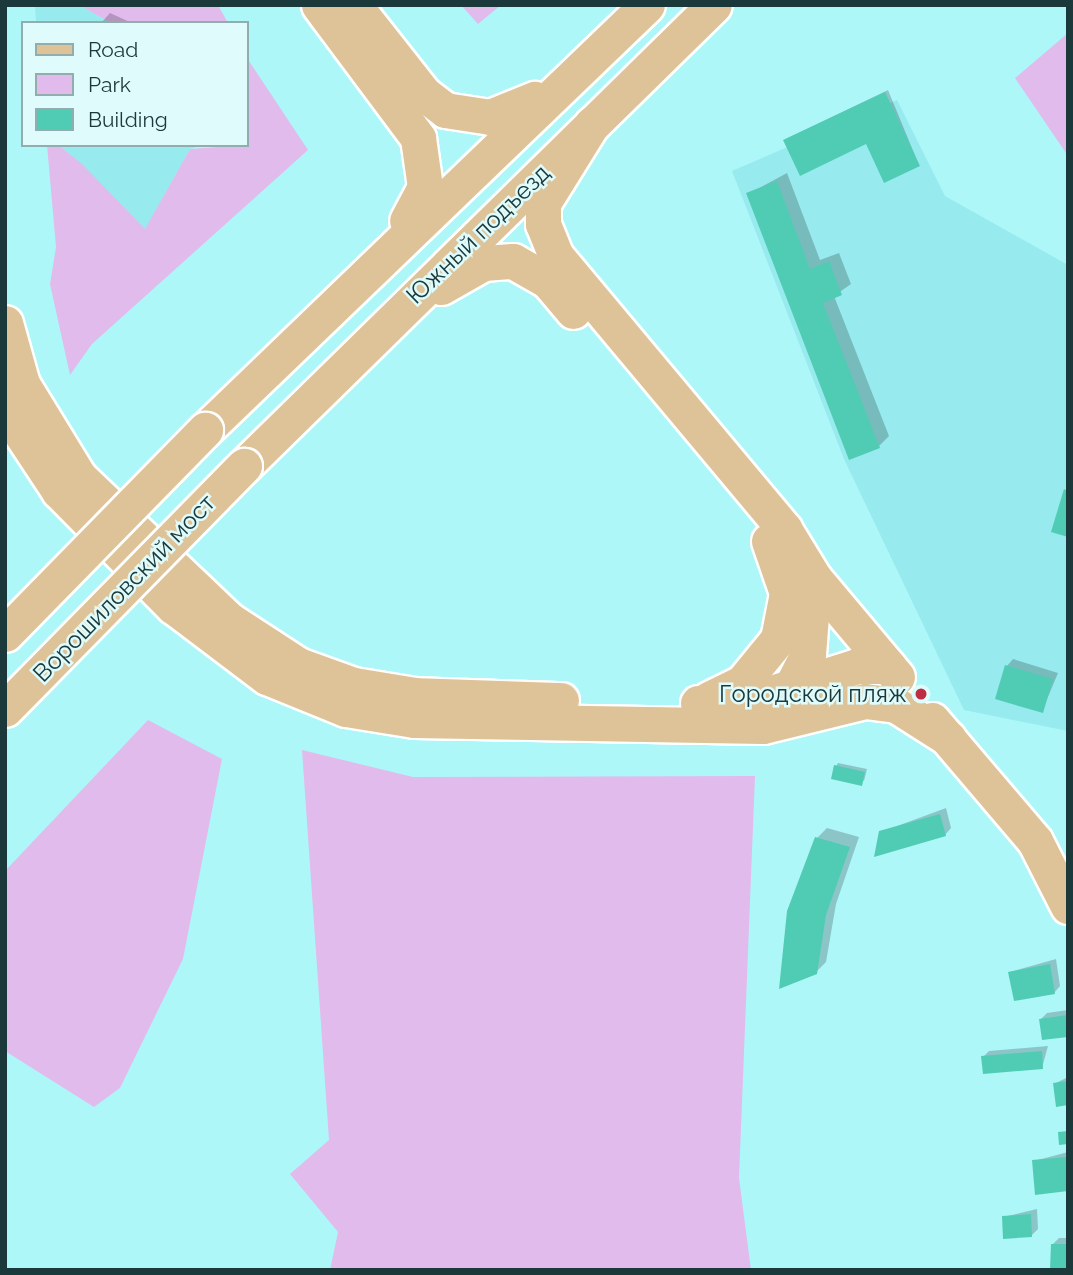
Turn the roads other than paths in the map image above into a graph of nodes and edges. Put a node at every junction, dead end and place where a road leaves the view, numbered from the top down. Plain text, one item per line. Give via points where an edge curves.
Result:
1 (319, 5) edge
2 (354, 5) edge
3 (647, 5) edge
4 (714, 5) edge
5 (559, 87) junction
6 (592, 124) junction
7 (361, 274) junction
8 (396, 313) junction
9 (5, 323) edge
10 (5, 409) edge
11 (244, 466) joint
12 (769, 541) junction
13 (814, 578) junction
14 (5, 634) edge
15 (888, 666) junction
16 (795, 689) junction
17 (702, 703) junction
18 (5, 709) edge
19 (738, 726) junction
20 (947, 738) junction
21 (1068, 905) edge

1 - 7 main road via 402,115 426,166 420,202
2 - 5 main road via 424,94 445,110 491,117
3 - 5 main road, Южный подъезд
4 - 6 main road, Южный подъезд
5 - 7 main road, Южный подъезд
6 - 8 main road, Южный подъезд
6 - 13 main road via 543,203 547,238 784,529
7 - 14 main road, Южный подъезд, bridge
8 - 11 main road, Южный подъезд
8 - 12 main road via 482,263 513,261 529,269 548,281
9 - 17 main road via 27,395 79,477 190,587 298,665 354,685 415,695
10 - 19 main road via 59,491 118,555 194,623 289,688 346,709 414,720
11 - 18 main road, Ворошиловский мост, bridge
12 - 13 main road
12 - 17 main road via 787,593 778,639 742,683
13 - 15 main road
13 - 16 main road via 813,630
15 - 16 main road via 857,666
15 - 20 main road
16 - 17 main road via 740,703
16 - 19 main road
19 - 20 main road via 791,721 865,701 896,705
20 - 21 main road via 1035,841

